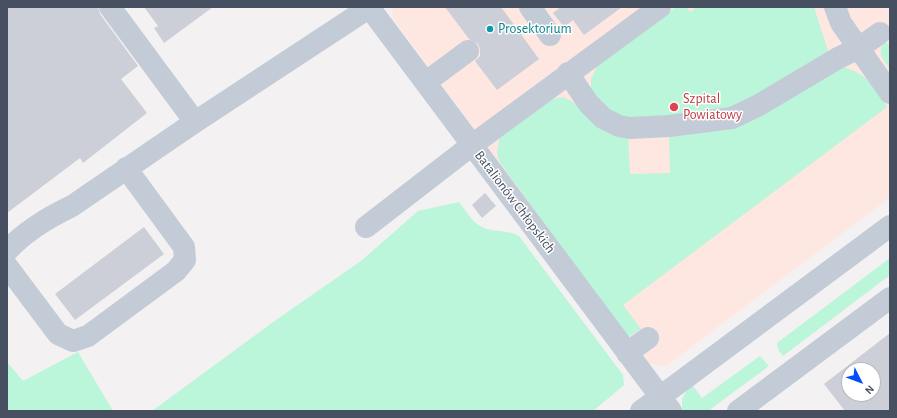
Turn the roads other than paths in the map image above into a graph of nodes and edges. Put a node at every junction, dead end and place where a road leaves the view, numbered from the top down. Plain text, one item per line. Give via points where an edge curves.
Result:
1 (110, 7) edge
2 (370, 7) edge
3 (530, 7) edge
4 (660, 7) edge
5 (835, 7) edge
6 (880, 33) dead end
7 (550, 34) dead end
8 (859, 48) junction
9 (468, 51) dead end
10 (568, 73) junction
11 (426, 82) junction
12 (890, 93) edge
13 (195, 122) junction
14 (472, 145) junction
15 (126, 168) junction
16 (890, 226) edge
17 (366, 227) dead end
18 (7, 251) edge
19 (7, 266) edge
20 (890, 298) edge
21 (648, 338) dead end
22 (628, 353) junction
23 (665, 404) edge
24 (641, 411) edge
25 (738, 411) edge

1 - 13 street
2 - 11 street, Batalionów Chłopskich
2 - 13 street
3 - 7 street
4 - 10 street
5 - 8 street via 841,23
6 - 8 street
8 - 10 street via 759,106 732,118 650,130 619,126 603,118 588,103
8 - 12 street
9 - 11 street
10 - 14 street
11 - 14 street, Batalionów Chłopskich
13 - 15 street
14 - 17 street
14 - 22 street, Batalionów Chłopskich
15 - 18 street via 72,206 51,215
15 - 19 street via 184,247 185,260 176,271 88,336 73,341 58,334
16 - 23 street
20 - 25 street
21 - 22 street
22 - 23 street, Batalionów Chłopskich
23 - 24 street

